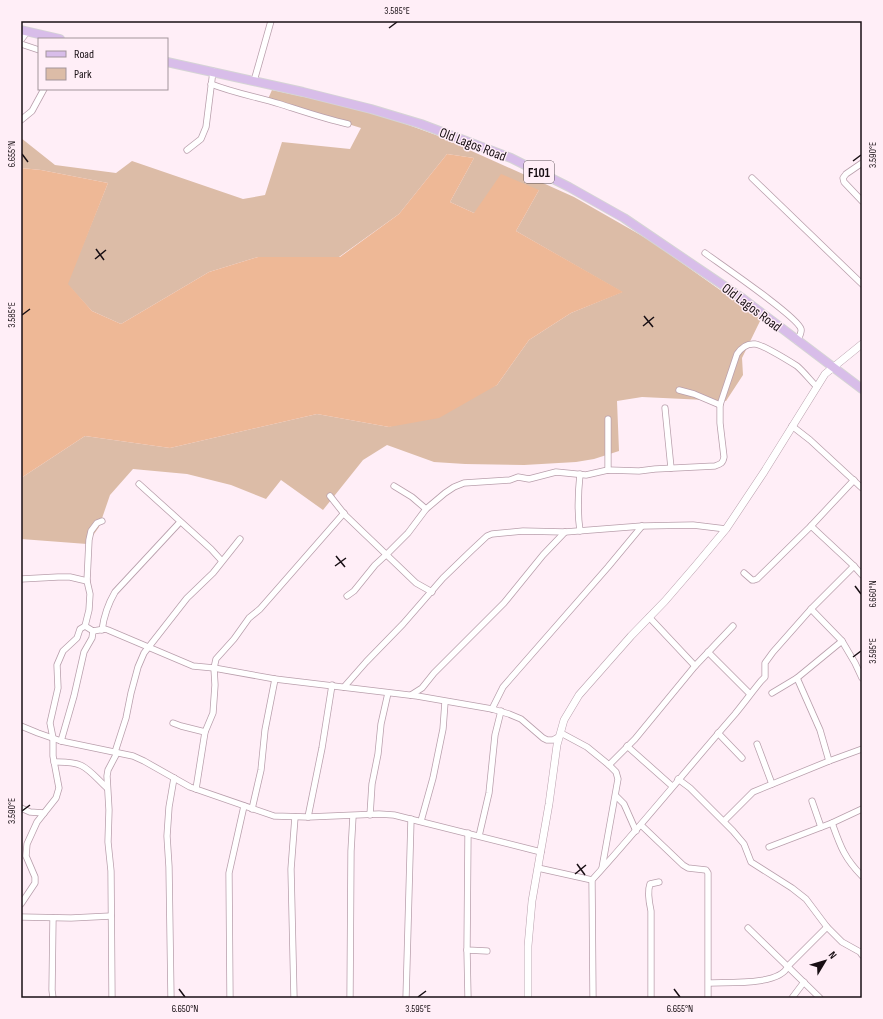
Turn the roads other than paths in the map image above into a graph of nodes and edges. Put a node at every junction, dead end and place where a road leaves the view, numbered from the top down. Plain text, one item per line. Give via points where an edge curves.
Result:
1 (271, 21) edge
2 (24, 31) edge
3 (56, 38) edge
4 (21, 40) edge
5 (21, 44) edge
6 (38, 50) edge
7 (168, 62) edge
8 (213, 71) junction
9 (254, 81) junction
10 (212, 84) junction
11 (43, 90) edge
12 (21, 120) edge
13 (348, 124) dead end
14 (187, 150) dead end
15 (862, 163) edge
16 (752, 178) dead end
17 (862, 201) edge
18 (705, 253) dead end
19 (862, 284) edge
20 (797, 341) junction
21 (862, 344) edge
22 (834, 367) junction
23 (817, 387) junction
24 (862, 389) edge
25 (679, 390) dead end
26 (720, 405) junction
27 (665, 408) dead end
28 (608, 419) dead end
29 (792, 426) junction
30 (671, 468) junction
31 (608, 470) junction
32 (580, 474) junction
33 (854, 480) junction
34 (139, 484) dead end
35 (394, 486) dead end
36 (862, 488) edge
37 (330, 496) dead end
38 (426, 509) junction
39 (344, 513) junction
40 (102, 521) dead end
41 (180, 522) junction
42 (642, 526) junction
43 (811, 526) junction
44 (726, 529) junction
45 (580, 530) junction
46 (565, 532) junction
47 (554, 533) junction
48 (240, 538) dead end
49 (555, 542) junction
50 (387, 554) junction
51 (221, 560) junction
52 (854, 566) junction
53 (744, 574) dead end
54 (862, 575) edge
55 (21, 579) edge
56 (87, 581) junction
57 (432, 592) junction
58 (347, 596) dead end
59 (811, 609) junction
60 (649, 617) junction
61 (85, 626) junction
62 (733, 626) dead end
63 (102, 630) junction
64 (93, 631) junction
65 (842, 641) junction
66 (148, 648) junction
67 (708, 652) junction
68 (696, 666) junction
69 (214, 668) junction
70 (797, 678) junction
71 (862, 678) edge
72 (275, 679) junction
73 (332, 685) junction
74 (344, 687) junction
75 (422, 688) junction
76 (388, 692) junction
77 (772, 693) dead end
78 (750, 694) junction
79 (411, 696) junction
80 (423, 697) junction
81 (445, 702) junction
82 (492, 709) junction
83 (501, 712) junction
84 (173, 723) dead end
85 (21, 726) edge
86 (205, 732) junction
87 (718, 733) junction
88 (560, 735) junction
89 (53, 738) junction
90 (61, 741) junction
91 (756, 744) dead end
92 (627, 746) junction
93 (862, 749) edge
94 (116, 753) junction
95 (742, 758) dead end
96 (829, 761) junction
97 (54, 762) junction
98 (609, 765) junction
99 (174, 778) junction
100 (678, 779) junction
101 (772, 784) junction
102 (672, 786) junction
103 (107, 788) junction
104 (196, 789) junction
105 (616, 796) junction
106 (812, 801) dead end
107 (244, 806) junction
108 (21, 808) edge
109 (252, 809) junction
110 (862, 809) edge
111 (44, 813) junction
112 (370, 815) junction
113 (353, 816) junction
114 (295, 817) junction
115 (308, 817) junction
116 (411, 819) junction
117 (421, 821) junction
118 (724, 821) junction
119 (832, 822) junction
120 (641, 825) junction
121 (821, 826) junction
122 (636, 831) junction
123 (468, 833) junction
124 (479, 836) junction
125 (769, 847) dead end
126 (541, 852) junction
127 (538, 868) junction
128 (602, 868) junction
129 (862, 876) edge
130 (592, 880) junction
131 (659, 882) dead end
132 (21, 904) edge
133 (111, 916) junction
134 (21, 917) edge
135 (53, 918) junction
136 (828, 927) junction
137 (748, 928) dead end
138 (467, 950) junction
139 (487, 951) dead end
140 (861, 952) edge
141 (788, 966) junction
142 (804, 982) junction
143 (708, 983) junction
144 (53, 998) edge
145 (112, 998) edge
146 (170, 998) edge
147 (230, 998) edge
148 (294, 998) edge
149 (350, 998) edge
150 (406, 998) edge
151 (468, 998) edge
152 (528, 998) edge
153 (593, 998) edge
154 (651, 998) edge
155 (708, 998) edge
156 (792, 998) edge
157 (820, 998) edge

1 - 9 street
2 - 3 main road
2 - 4 street
5 - 6 street
7 - 8 main road, Old Lagos Road / F101
8 - 9 main road, Old Lagos Road / F101
8 - 10 street
9 - 20 main road, Old Lagos Road / F101 via 336,100 421,124 523,164 569,186 624,218 742,298
10 - 13 street
10 - 14 street via 206,127 201,139
11 - 12 street via 32,111
15 - 17 street via 843,178
16 - 19 street
18 - 20 street via 798,324 801,334
20 - 22 main road, Old Lagos Road / F101
21 - 22 street
22 - 23 street via 825,374
22 - 24 main road, Old Lagos Road / F101
23 - 26 street via 785,359 762,346 746,345 741,348 734,360
23 - 29 street
25 - 26 street
26 - 30 street via 724,462 716,466
27 - 30 street
28 - 31 street
29 - 33 street
29 - 44 street
30 - 31 street
31 - 32 street
32 - 38 street via 556,472 529,478 464,483 445,493
32 - 45 street
33 - 36 street
33 - 43 street
34 - 41 street
35 - 38 street
37 - 39 street
38 - 50 street via 408,533
39 - 50 street
39 - 69 street via 243,625 234,640 216,659
40 - 56 street via 91,530
41 - 51 street
41 - 63 street via 115,592 104,616
42 - 44 street via 693,525
42 - 45 street
42 - 82 street via 511,677
43 - 52 street
43 - 53 street via 754,580
44 - 60 street
45 - 46 street
46 - 47 street
46 - 49 street
47 - 49 street
47 - 57 street via 523,532 487,536
48 - 51 street
49 - 75 street via 504,603
50 - 57 street via 416,583
50 - 58 street
51 - 66 street via 171,617
52 - 54 street
52 - 59 street
55 - 56 street via 70,577
56 - 61 street via 90,597
57 - 74 street
59 - 65 street
59 - 78 street via 765,663 765,677
60 - 68 street
60 - 88 street via 579,696 564,720
61 - 64 street
61 - 89 street via 64,651 57,665 58,688 50,719
62 - 67 street
63 - 64 street
63 - 66 street via 108,630
64 - 90 street via 84,652
65 - 70 street
65 - 71 street
66 - 69 street via 193,666
66 - 94 street via 138,667
67 - 68 street
67 - 78 street
68 - 92 street
69 - 72 street
69 - 86 street via 213,713
70 - 77 street
70 - 96 street via 820,730
72 - 73 street
72 - 109 street via 261,770
73 - 74 street
73 - 115 street
74 - 76 street
75 - 79 street
75 - 80 street
76 - 79 street
76 - 112 street via 372,784
78 - 87 street
79 - 80 street
80 - 81 street
81 - 82 street
81 - 117 street via 434,778
82 - 83 street
83 - 88 street via 521,719 547,740 553,740
83 - 124 street via 495,735 489,793
84 - 86 street
85 - 89 street
86 - 104 street
87 - 95 street
87 - 100 street
88 - 98 street via 587,747
88 - 126 street
89 - 90 street
89 - 97 street
90 - 94 street
91 - 101 street
92 - 98 street
92 - 102 street
93 - 96 street
94 - 99 street via 133,756
94 - 103 street via 108,770
96 - 101 street
97 - 103 street via 70,761 82,765
97 - 111 street via 59,788
98 - 105 street via 616,772 618,779
99 - 104 street
99 - 146 street via 168,807 167,836 170,867
100 - 102 street
100 - 118 street
101 - 118 street via 749,796
102 - 120 street
103 - 133 street
104 - 107 street
105 - 122 street via 624,804
105 - 128 street
106 - 121 street
107 - 109 street
107 - 147 street via 229,872
108 - 111 street
109 - 114 street via 274,816
110 - 119 street
111 - 132 street via 27,844 26,856 35,883
112 - 113 street
112 - 116 street via 394,815
113 - 115 street
113 - 149 street
114 - 115 street
114 - 148 street via 291,869
116 - 117 street
116 - 150 street
117 - 123 street
118 - 136 street via 744,844 751,862 806,898
119 - 121 street
119 - 129 street via 843,852
120 - 122 street
120 - 143 street via 682,865 706,870 708,873
121 - 125 street
122 - 128 street
123 - 124 street
123 - 138 street
124 - 126 street
126 - 127 street
127 - 130 street
127 - 152 street via 528,946
128 - 130 street
130 - 153 street
131 - 154 street via 649,886
133 - 135 street
133 - 145 street
134 - 135 street
135 - 144 street
136 - 140 street via 842,942
136 - 141 street
137 - 141 street
138 - 139 street
138 - 151 street
141 - 142 street
141 - 143 street via 787,969 763,981
142 - 156 street
142 - 157 street
143 - 155 street

